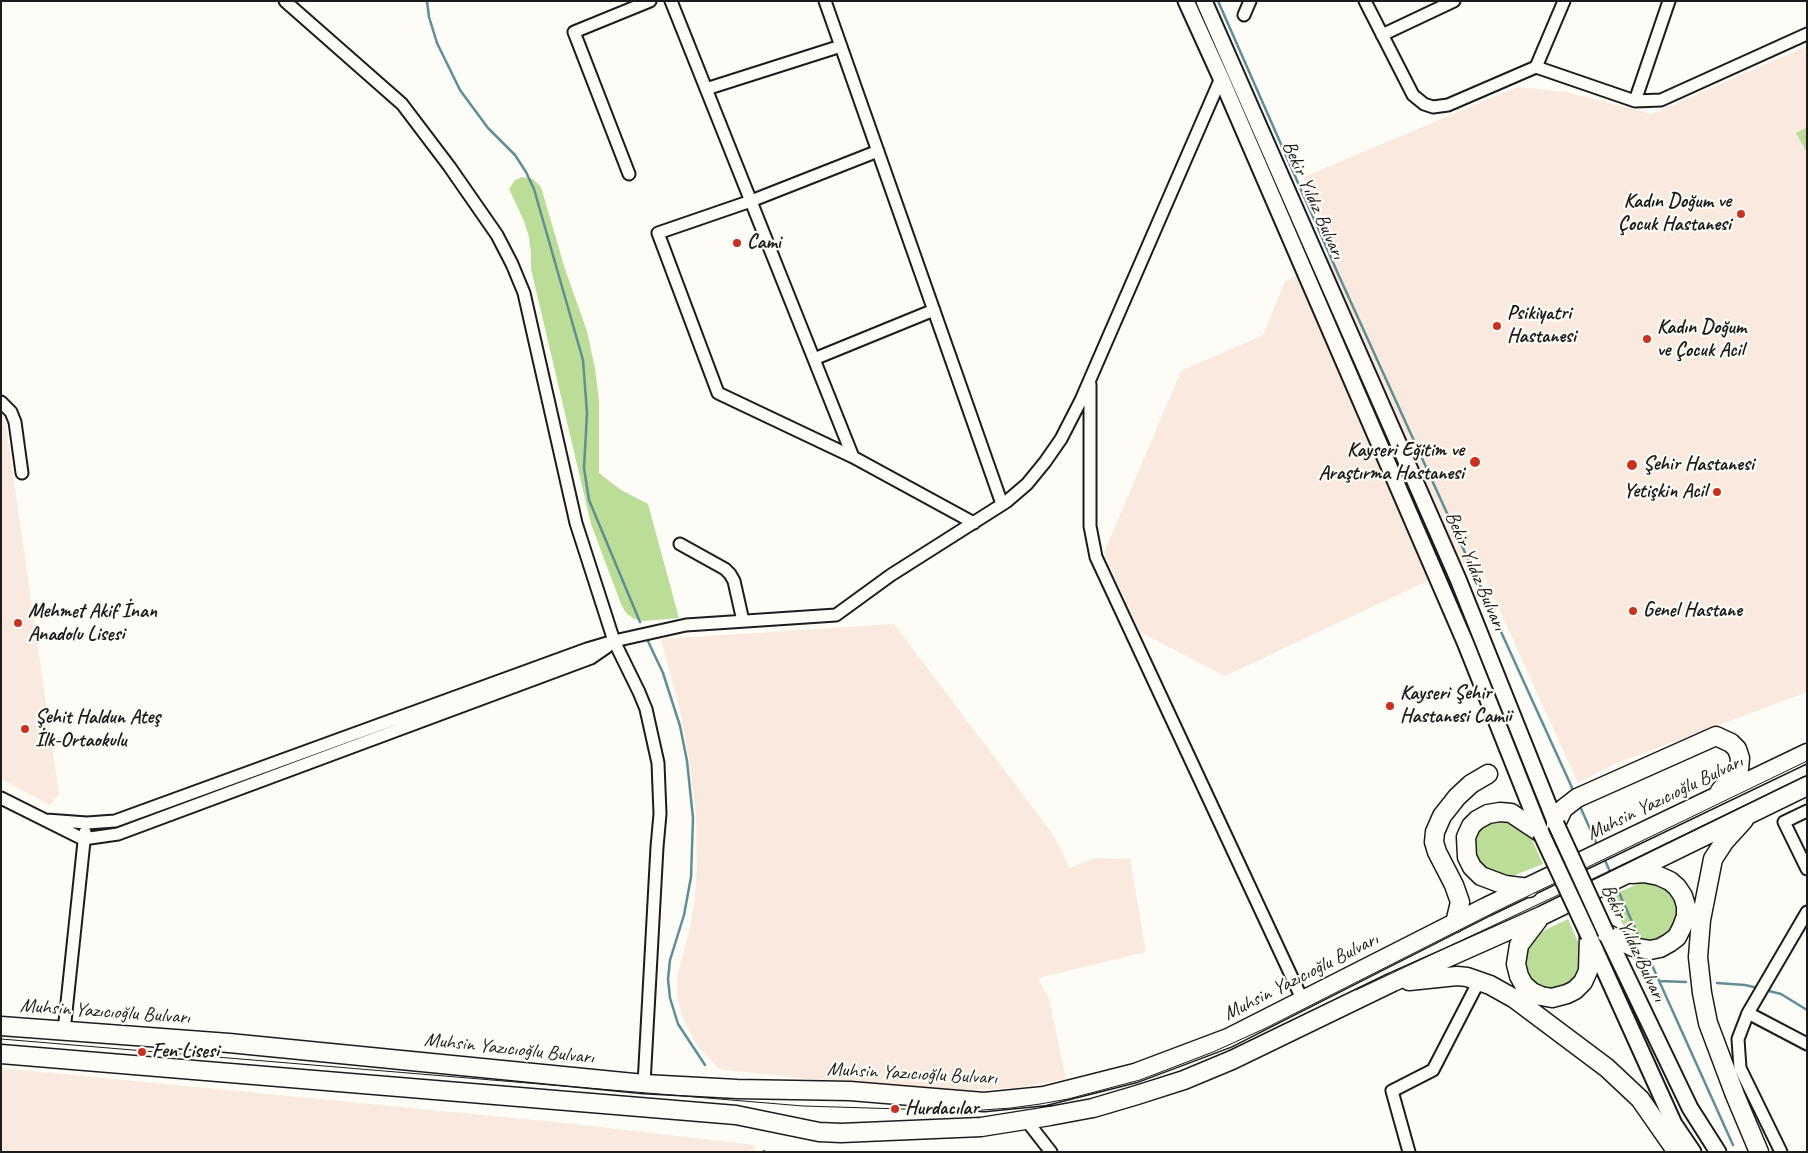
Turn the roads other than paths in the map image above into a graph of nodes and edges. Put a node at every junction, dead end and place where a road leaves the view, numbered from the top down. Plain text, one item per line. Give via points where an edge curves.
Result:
1 (284, 1) edge
2 (650, 1) edge
3 (671, 1) edge
4 (825, 1) edge
5 (1186, 1) edge
6 (1204, 1) edge
7 (1250, 1) edge
8 (1364, 1) edge
9 (1454, 1) edge
10 (1564, 1) edge
11 (1669, 1) edge
12 (1244, 15) dead end
13 (1807, 34) edge
14 (1382, 35) junction
15 (841, 46) junction
16 (1536, 67) junction
17 (1221, 78) junction
18 (706, 89) junction
19 (1635, 101) junction
20 (878, 151) junction
21 (629, 174) dead end
22 (751, 201) junction
23 (934, 310) junction
24 (814, 359) junction
25 (1090, 380) junction
26 (1, 402) edge
27 (853, 457) junction
28 (22, 472) dead end
29 (1002, 504) junction
30 (974, 523) junction
31 (680, 544) dead end
32 (742, 621) junction
33 (614, 641) junction
34 (1807, 752) edge
35 (1488, 774) dead end
36 (1807, 786) edge
37 (1, 798) edge
38 (1714, 798) junction
39 (1758, 809) junction
40 (1807, 812) edge
41 (46, 820) junction
42 (87, 823) junction
43 (1548, 828) junction
44 (83, 839) junction
45 (1807, 869) edge
46 (1629, 874) junction
47 (1454, 885) junction
48 (1529, 888) junction
49 (1486, 908) junction
50 (1807, 912) edge
51 (1541, 916) junction
52 (1455, 923) junction
53 (1598, 934) junction
54 (1480, 980) junction
55 (1393, 982) junction
56 (1303, 1001) junction
57 (1748, 1013) junction
58 (1, 1026) edge
59 (64, 1031) junction
60 (1807, 1044) edge
61 (1, 1054) edge
62 (644, 1084) junction
63 (1026, 1120) junction
64 (1051, 1152) edge
65 (1409, 1152) edge
66 (1677, 1152) edge
67 (1693, 1152) edge
68 (1718, 1152) edge
69 (1759, 1152) edge
70 (1781, 1152) edge

1 - 33 street via 402,104 449,166 505,250 519,278 528,309 576,522
2 - 21 street via 574,32
3 - 18 street
4 - 15 street
5 - 17 main road, Bekir Yıldız Bulvarı
6 - 43 main road, Bekir Yıldız Bulvarı via 1458,579 1527,752
7 - 12 street
8 - 14 street
9 - 14 street
10 - 16 street
11 - 19 street
13 - 19 street via 1661,100
14 - 16 street via 1413,95 1433,107 1448,105
15 - 18 street
15 - 20 street
16 - 19 street
17 - 25 street
17 - 43 main road, Bekir Yıldız Bulvarı via 1461,633 1512,759
18 - 22 street
20 - 22 street
20 - 23 street
22 - 24 street
22 - 27 street via 658,233 718,393
23 - 24 street
23 - 29 street
24 - 27 street
25 - 29 street via 1072,420 1045,462 1027,484
25 - 56 street via 1090,526 1096,557
26 - 28 street via 15,422
27 - 30 street
29 - 30 street
30 - 32 street via 891,575 836,615
31 - 32 street via 725,568 730,574
32 - 33 street via 686,625
33 - 42 street via 115,821
33 - 44 street via 591,658 118,834
33 - 62 street via 646,709 660,780
34 - 38 highway, Muhsin Yazıcıoğlu Bulvarı
35 - 47 highway via 1457,797 1436,827 1434,842 1437,852
36 - 39 highway
37 - 41 street
38 - 43 highway via 1739,769 1740,758 1731,743 1716,736 1577,798
38 - 48 highway, Muhsin Yazıcıoğlu Bulvarı, bridge
39 - 46 highway
39 - 69 highway via 1740,823 1713,859 1701,920 1698,957 1708,1023
40 - 45 street via 1784,822
41 - 42 street
41 - 44 street
42 - 44 street
43 - 48 highway via 1511,813 1500,812 1477,820 1466,837 1467,857 1481,876 1505,885
43 - 53 main road, Bekir Yıldız Bulvarı, bridge
44 - 59 street
46 - 51 highway, bridge
46 - 53 highway via 1651,874 1678,887 1686,906 1682,927 1669,943 1650,950
47 - 49 highway
47 - 52 highway via 1460,902
48 - 49 highway, Muhsin Yazıcıoğlu Bulvarı
49 - 52 highway, Muhsin Yazıcıoğlu Bulvarı
50 - 57 street
51 - 53 highway via 1522,939 1516,958 1521,980 1541,996 1552,998 1567,994 1583,982
51 - 55 highway
52 - 56 highway, Muhsin Yazıcıoğlu Bulvarı
53 - 67 main road, Bekir Yıldız Bulvarı via 1674,1124
53 - 68 main road, Bekir Yıldız Bulvarı via 1690,1108
54 - 55 highway via 1458,976
54 - 65 street via 1433,1070 1392,1092
54 - 66 highway via 1514,998 1607,1068 1640,1099
55 - 63 highway via 1184,1080 1093,1108
56 - 62 highway, Muhsin Yazıcıoğlu Bulvarı via 1228,1038 1135,1073 1044,1096 984,1102 850,1091
57 - 60 street
57 - 70 street via 1738,1039 1740,1068
58 - 59 highway, Muhsin Yazıcıoğlu Bulvarı
59 - 62 highway, Muhsin Yazıcıoğlu Bulvarı via 229,1043
61 - 63 highway via 736,1115 819,1132 981,1127
63 - 64 street

